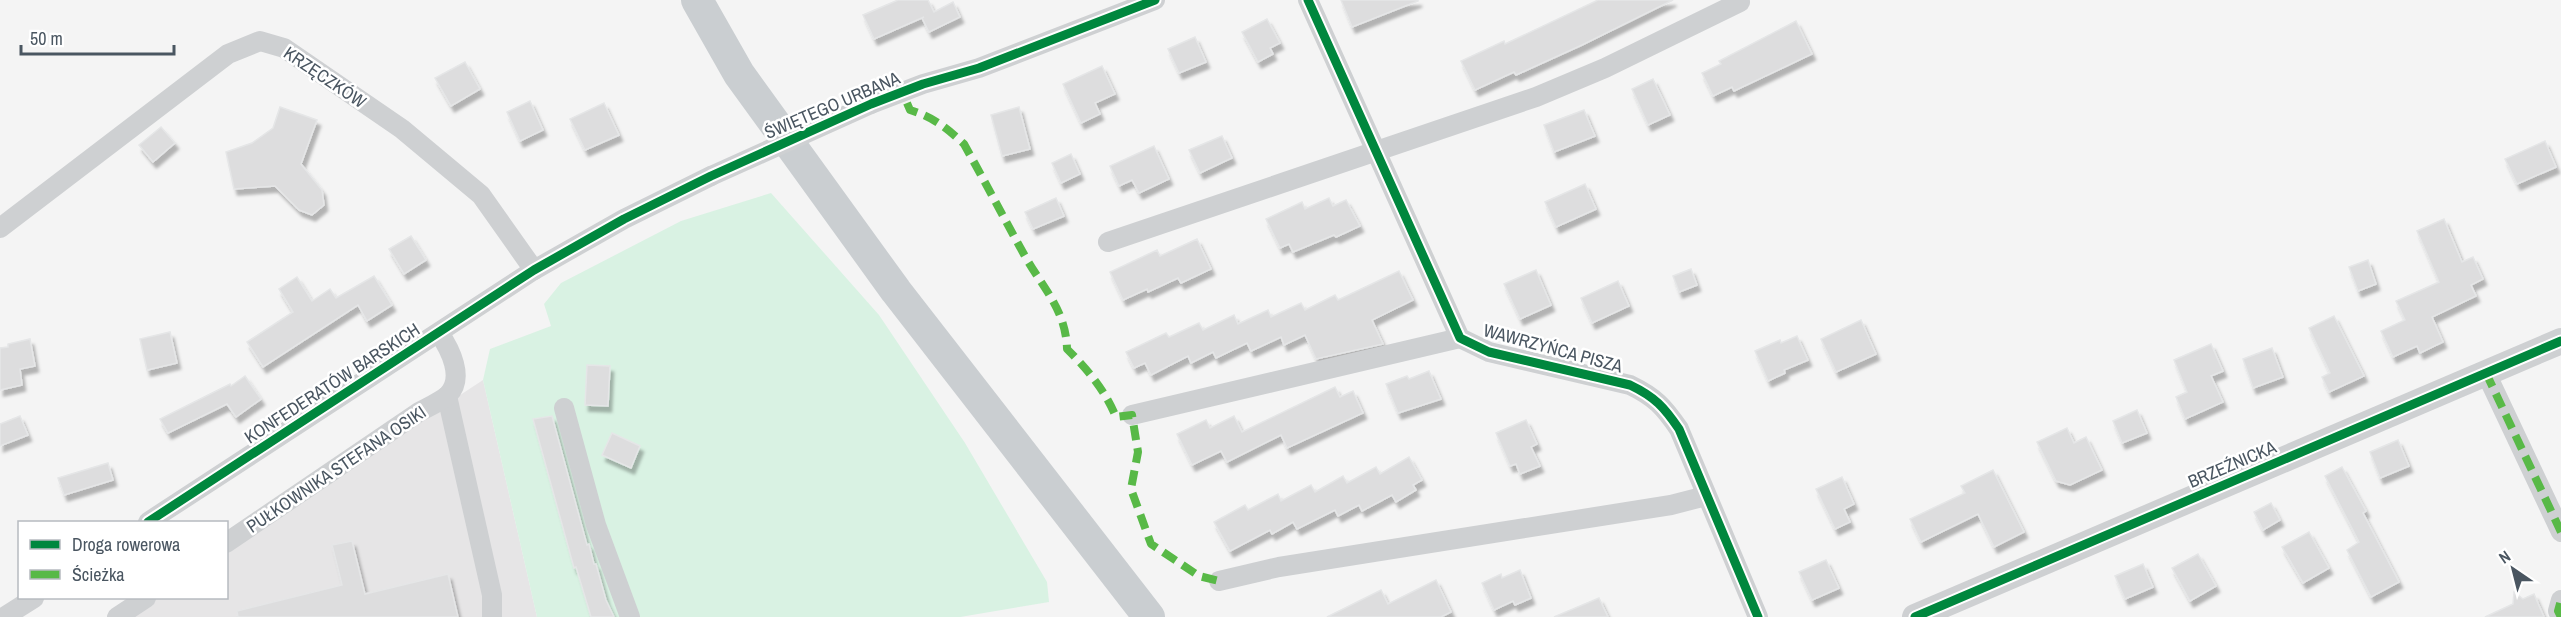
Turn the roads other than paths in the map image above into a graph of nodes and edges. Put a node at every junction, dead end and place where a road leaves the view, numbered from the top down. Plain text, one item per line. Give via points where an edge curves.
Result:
1 (697, 0) edge
2 (1155, 0) edge
3 (1308, 0) edge
4 (1740, 2) dead end
5 (1377, 151) junction
6 (0, 228) edge
7 (1108, 242) dead end
8 (534, 270) junction
9 (439, 333) junction
10 (1460, 338) junction
11 (2561, 341) edge
12 (2486, 374) junction
13 (447, 396) junction
14 (564, 408) dead end
15 (1132, 415) dead end
16 (1706, 496) junction
17 (149, 521) edge
18 (2561, 532) edge
19 (228, 542) edge
20 (1219, 581) dead end
21 (31, 599) edge
22 (143, 599) edge
23 (2561, 600) edge
24 (4, 617) edge
25 (117, 617) edge
26 (492, 617) edge
27 (630, 617) edge
28 (1149, 617) edge
29 (1758, 617) edge
30 (1915, 617) edge
31 (2561, 617) edge

1 - 28 main road via 739,74 896,291
2 - 8 street, ŚWIĘTEGO URBANA, bridge via 979,68 871,104 711,176
3 - 5 street, WAWRZYŃCA PISZA
4 - 5 street via 1536,97
5 - 7 street
5 - 10 street, WAWRZYŃCA PISZA
6 - 8 street, KRZĘCZKÓW via 228,54 260,40 285,48 402,129 481,195
8 - 9 street, KONFEDERATÓW BARSKICH
9 - 13 street, PUŁKOWNIKA STEFANA OSIKI via 455,365 454,387
9 - 17 street, KONFEDERATÓW BARSKICH
10 - 15 street, WAWRZYŃCA PISZA
10 - 16 street, WAWRZYŃCA PISZA via 1489,352 1649,394 1665,408 1679,429
11 - 12 street, BRZEŹNICKA
12 - 18 street
12 - 30 street, BRZEŹNICKA
13 - 19 street, PUŁKOWNIKA STEFANA OSIKI
13 - 26 street, PUŁKOWNIKA STEFANA OSIKI via 492,595
14 - 27 street via 596,525
16 - 20 street via 1671,505 1279,567
16 - 29 street, WAWRZYŃCA PISZA
21 - 24 street
22 - 25 street
23 - 31 street

